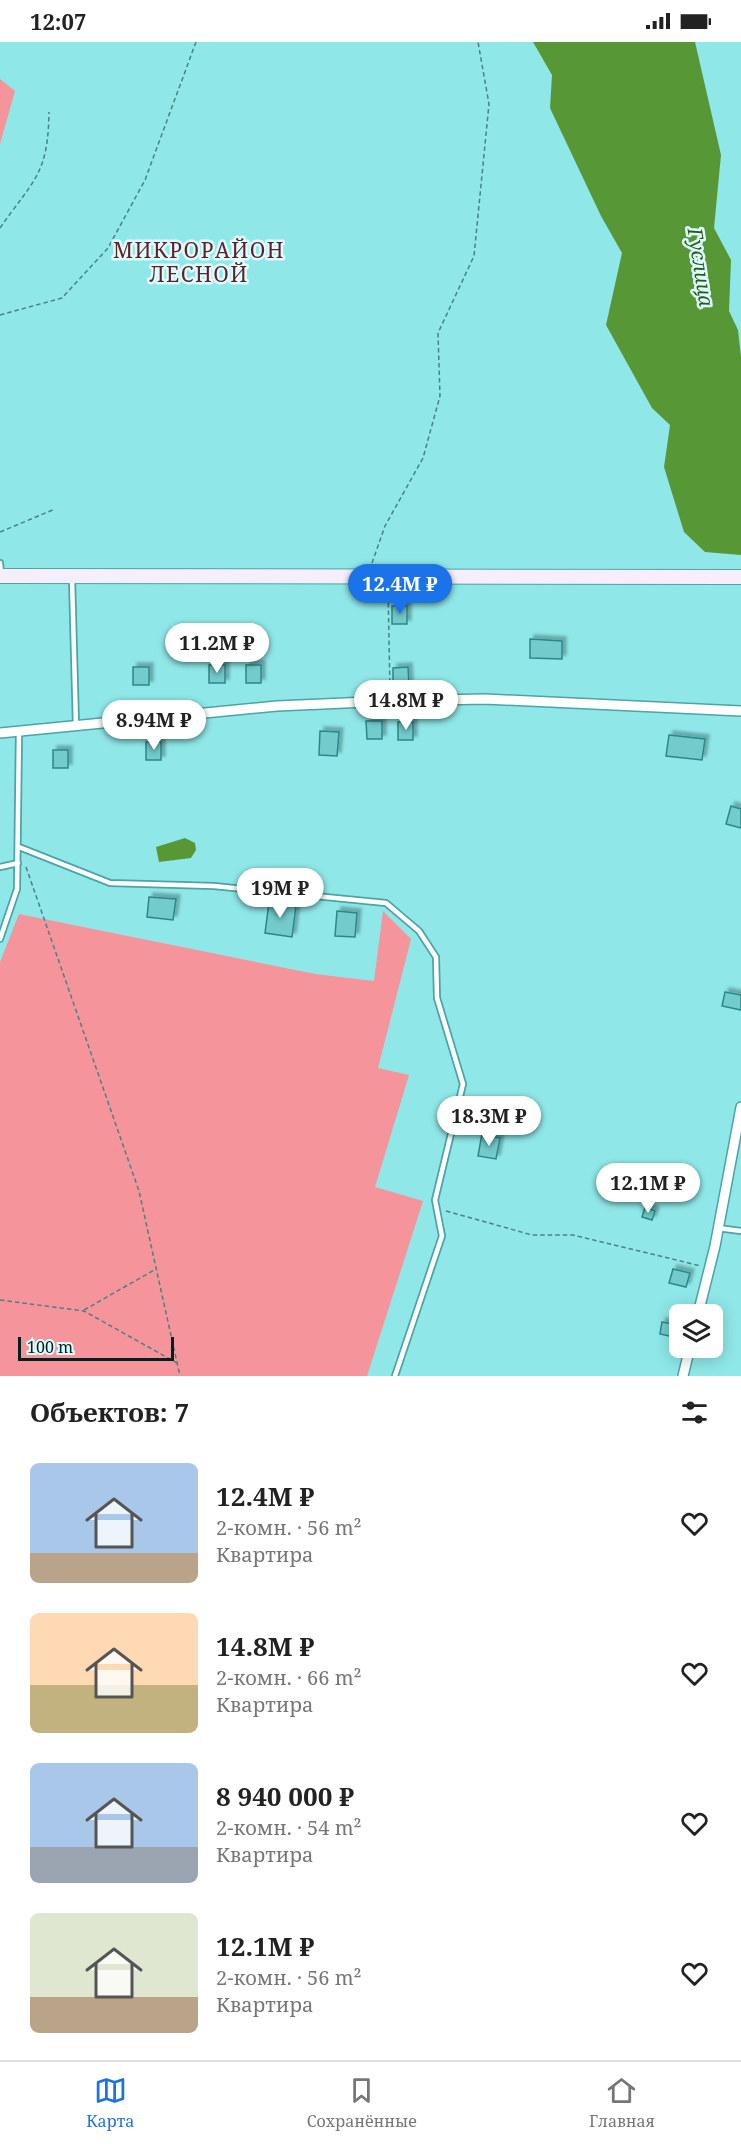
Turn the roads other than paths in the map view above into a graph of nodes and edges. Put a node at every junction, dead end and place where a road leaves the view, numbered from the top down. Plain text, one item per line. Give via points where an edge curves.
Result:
1 (1, 572) edge
2 (72, 575) junction
3 (741, 577) edge
4 (741, 711) edge
5 (76, 726) junction
6 (19, 731) junction
7 (0, 733) edge
8 (19, 847) junction
9 (18, 863) junction
10 (0, 867) edge
11 (0, 939) edge
12 (741, 1107) edge
13 (718, 1228) junction
14 (741, 1231) edge
15 (701, 1304) edge
16 (687, 1358) edge
17 (395, 1376) edge
18 (683, 1376) edge

1 - 2 main road
2 - 3 main road
2 - 5 lane
4 - 5 street via 485,699 390,701 277,706
5 - 6 street
6 - 7 street
6 - 8 lane
8 - 9 lane
8 - 17 lane via 110,882 214,886 386,903 419,931 436,957 437,998 463,1084 435,1200 442,1236
9 - 10 lane
9 - 11 lane via 17,889
12 - 13 street
13 - 14 lane
13 - 15 street
16 - 18 street

